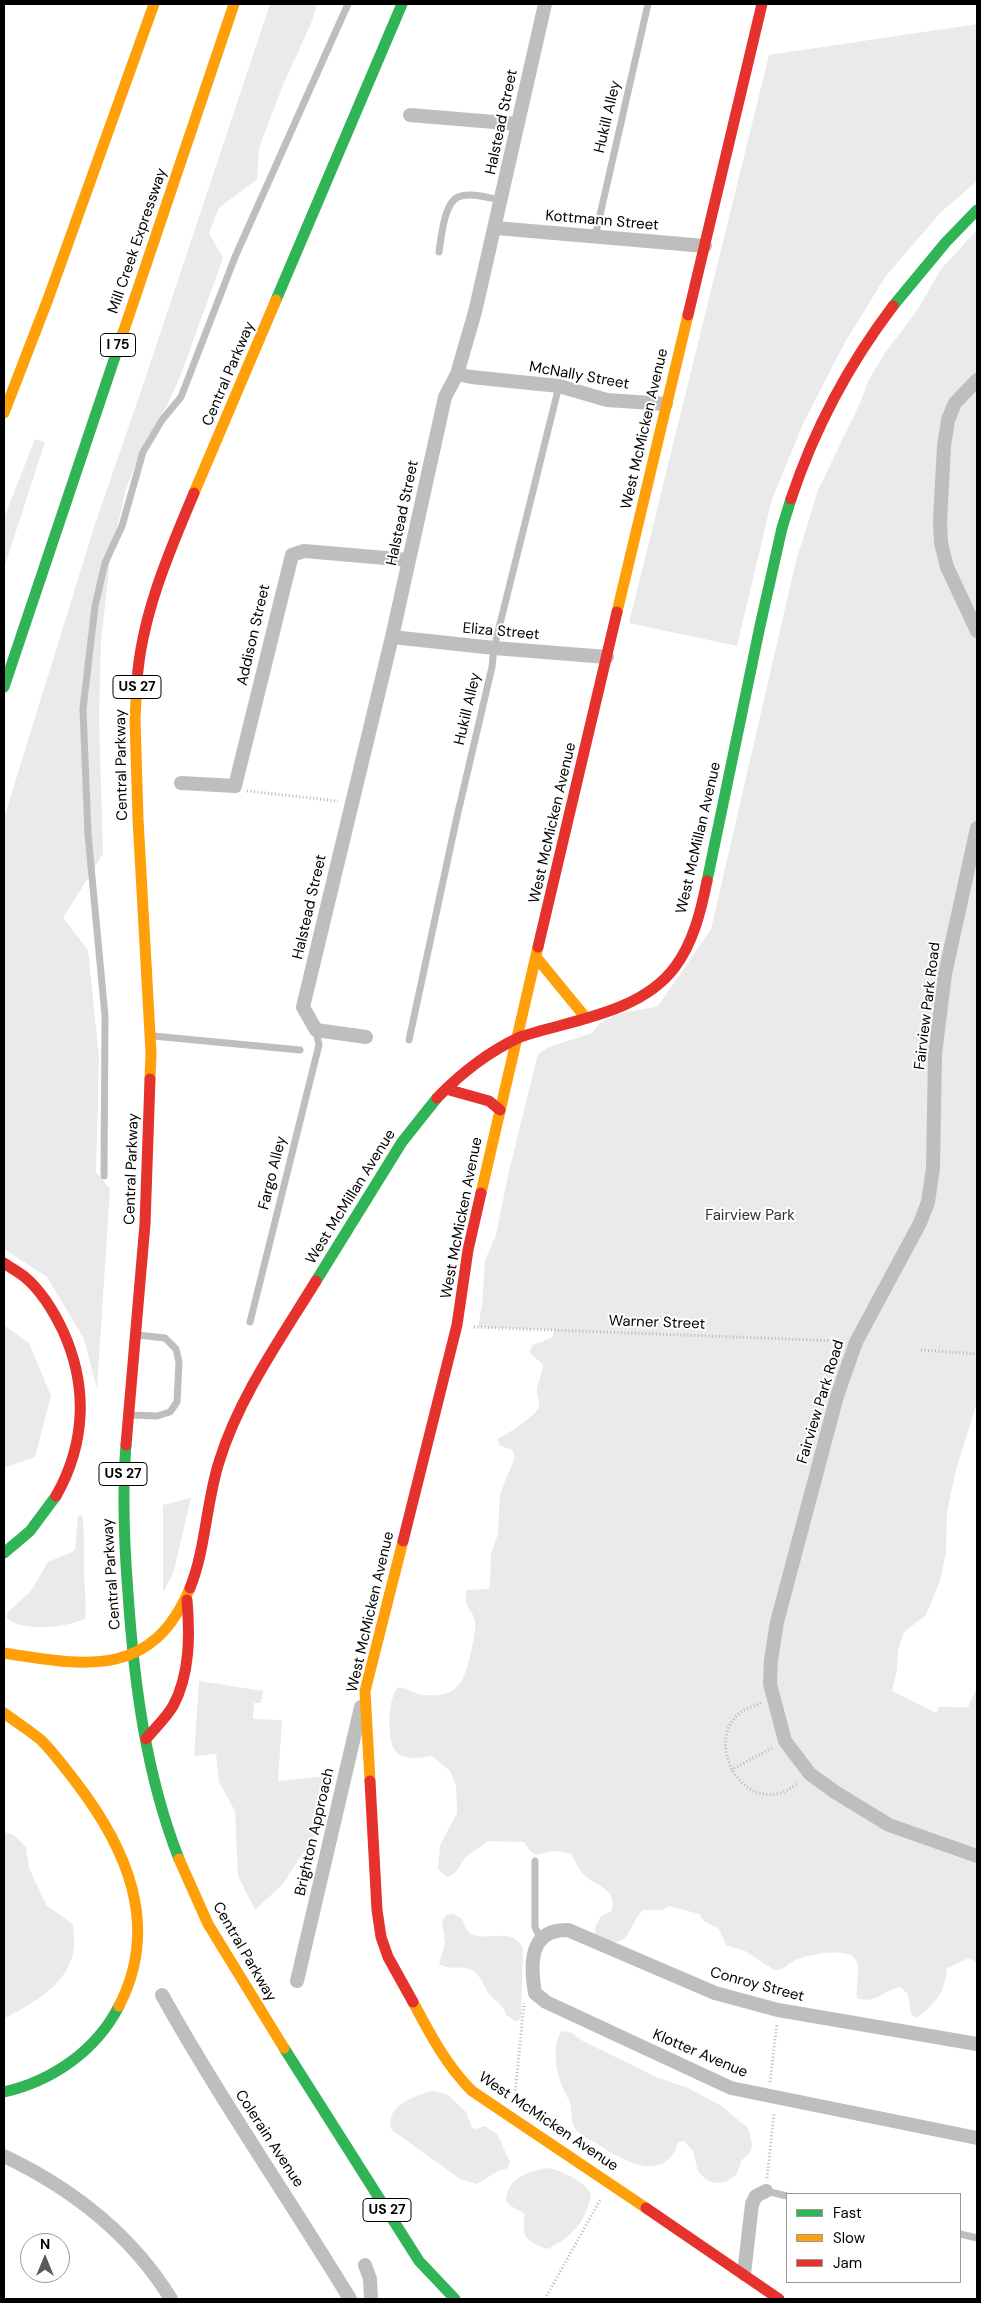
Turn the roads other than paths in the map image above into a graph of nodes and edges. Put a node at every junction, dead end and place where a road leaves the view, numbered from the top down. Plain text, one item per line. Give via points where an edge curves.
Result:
1 (154, 4) edge
2 (234, 4) edge
3 (348, 4) edge
4 (402, 4) edge
5 (545, 4) edge
6 (648, 4) edge
7 (762, 4) edge
8 (410, 115) dead end
9 (518, 124) junction
10 (502, 200) junction
11 (977, 210) edge
12 (496, 228) junction
13 (595, 237) junction
14 (705, 246) junction
15 (439, 252) dead end
16 (457, 374) junction
17 (977, 380) edge
18 (559, 386) junction
19 (666, 404) junction
20 (4, 413) edge
21 (409, 560) junction
22 (977, 630) edge
23 (392, 637) junction
24 (494, 648) junction
25 (607, 657) junction
26 (4, 687) edge
27 (181, 783) dead end
28 (977, 828) edge
29 (536, 956) junction
30 (586, 1018) junction
31 (316, 1030) junction
32 (150, 1036) junction
33 (366, 1037) dead end
34 (516, 1039) junction
35 (409, 1040) dead end
36 (300, 1050) dead end
37 (446, 1089) junction
38 (500, 1110) junction
39 (104, 1176) dead end
40 (4, 1262) edge
41 (250, 1322) dead end
42 (135, 1335) junction
43 (128, 1415) junction
44 (4, 1553) edge
45 (187, 1600) junction
46 (4, 1653) edge
47 (132, 1656) junction
48 (364, 1691) junction
49 (4, 1713) edge
50 (146, 1740) junction
51 (977, 1856) edge
52 (535, 1861) dead end
53 (540, 1938) junction
54 (297, 1981) dead end
55 (162, 1995) dead end
56 (977, 2044) edge
57 (4, 2092) edge
58 (977, 2138) edge
59 (4, 2156) edge
60 (766, 2191) joint
61 (786, 2196) edge
62 (961, 2234) edge
63 (977, 2238) edge
64 (365, 2265) dead end
65 (744, 2274) junction
66 (171, 2299) edge
67 (350, 2299) edge
68 (371, 2299) edge
69 (456, 2299) edge
70 (779, 2299) edge

1 - 20 main road
2 - 26 main road, Mill Creek Expressway / I 75
3 - 39 lane via 235,257 181,398 162,420 143,452 122,526 105,563 94,606 83,717 88,834 105,1016
4 - 32 main road, Central Parkway / US 27 via 187,509 165,563 149,618 138,667 135,719
5 - 9 street, Halstead Street
6 - 13 lane, Hukill Alley
7 - 14 main road, West McMicken Avenue
8 - 9 street
9 - 10 street, Halstead Street
10 - 12 street, Halstead Street
10 - 15 lane via 463,196 453,200 448,208
11 - 30 main road, West McMillan Avenue via 909,284 881,322 855,364 806,462 784,520 759,626 706,890 688,948 664,980 644,994 613,1010
12 - 13 street, Kottmann Street
12 - 16 street, Halstead Street
13 - 14 street, Kottmann Street
14 - 19 main road, West McMicken Avenue
16 - 18 street, McNally Street
16 - 21 street, Halstead Street via 445,398
17 - 22 street via 959,398 948,420 940,521 947,567
18 - 19 street, McNally Street via 607,400
18 - 24 lane, Hukill Alley
19 - 25 main road, West McMicken Avenue
21 - 23 street, Halstead Street
21 - 27 street, Addison Street via 304,551 292,555 235,786
23 - 24 street, Eliza Street
23 - 31 street, Halstead Street via 303,1006
24 - 25 street, Eliza Street
24 - 35 lane, Hukill Alley
25 - 29 main road, West McMicken Avenue
28 - 51 street, Fairview Park Road via 945,974 935,1054 933,1168 928,1202 856,1342 837,1396 777,1622 770,1684 785,1741 810,1774 889,1825
29 - 30 main road via 552,980
29 - 34 main road, West McMicken Avenue
30 - 34 main road, West McMillan Avenue
31 - 33 street
31 - 41 lane, Fargo Alley via 319,1045
32 - 36 lane
32 - 42 main road, Central Parkway / US 27 via 144,1224
34 - 37 main road, West McMillan Avenue via 471,1066
34 - 38 main road, West McMicken Avenue
37 - 38 main road via 489,1101
37 - 45 main road, West McMillan Avenue via 394,1152 247,1398 215,1472
38 - 48 main road, West McMicken Avenue via 468,1250 457,1326
40 - 44 main road via 26,1278 42,1296 69,1339 80,1373 83,1402 76,1450 59,1495 45,1515
42 - 43 main road, Central Parkway / US 27
42 - 43 lane via 165,1338 176,1349 179,1362 177,1402 170,1412 157,1416
43 - 47 main road, Central Parkway / US 27 via 122,1526
45 - 47 main road, West McMillan Avenue via 167,1632
45 - 50 main road via 190,1625 181,1683 172,1707
46 - 47 main road via 91,1663
47 - 50 main road, Central Parkway / US 27
48 - 54 street, Brighton Approach
48 - 65 main road, West McMicken Avenue via 377,1910 382,1937 396,1975 440,2052 472,2091
49 - 57 main road via 41,1741 92,1802 129,1870 139,1926 131,1979 106,2027 84,2052 63,2068 38,2082
50 - 69 main road, Central Parkway / US 27 via 171,1838 208,1924 419,2261
52 - 53 lane via 535,1927
53 - 56 street, Conroy Street via 549,1932 568,1930 714,1993 778,2010
53 - 58 street, Klotter Avenue via 535,1949 533,1980 535,1993 546,2002 732,2088
55 - 67 street, Colerain Avenue via 197,2058
59 - 66 street via 98,2213 142,2257
60 - 61 lane
60 - 65 street via 756,2196 752,2204
62 - 63 lane
64 - 68 street
65 - 70 main road, West McMicken Avenue

